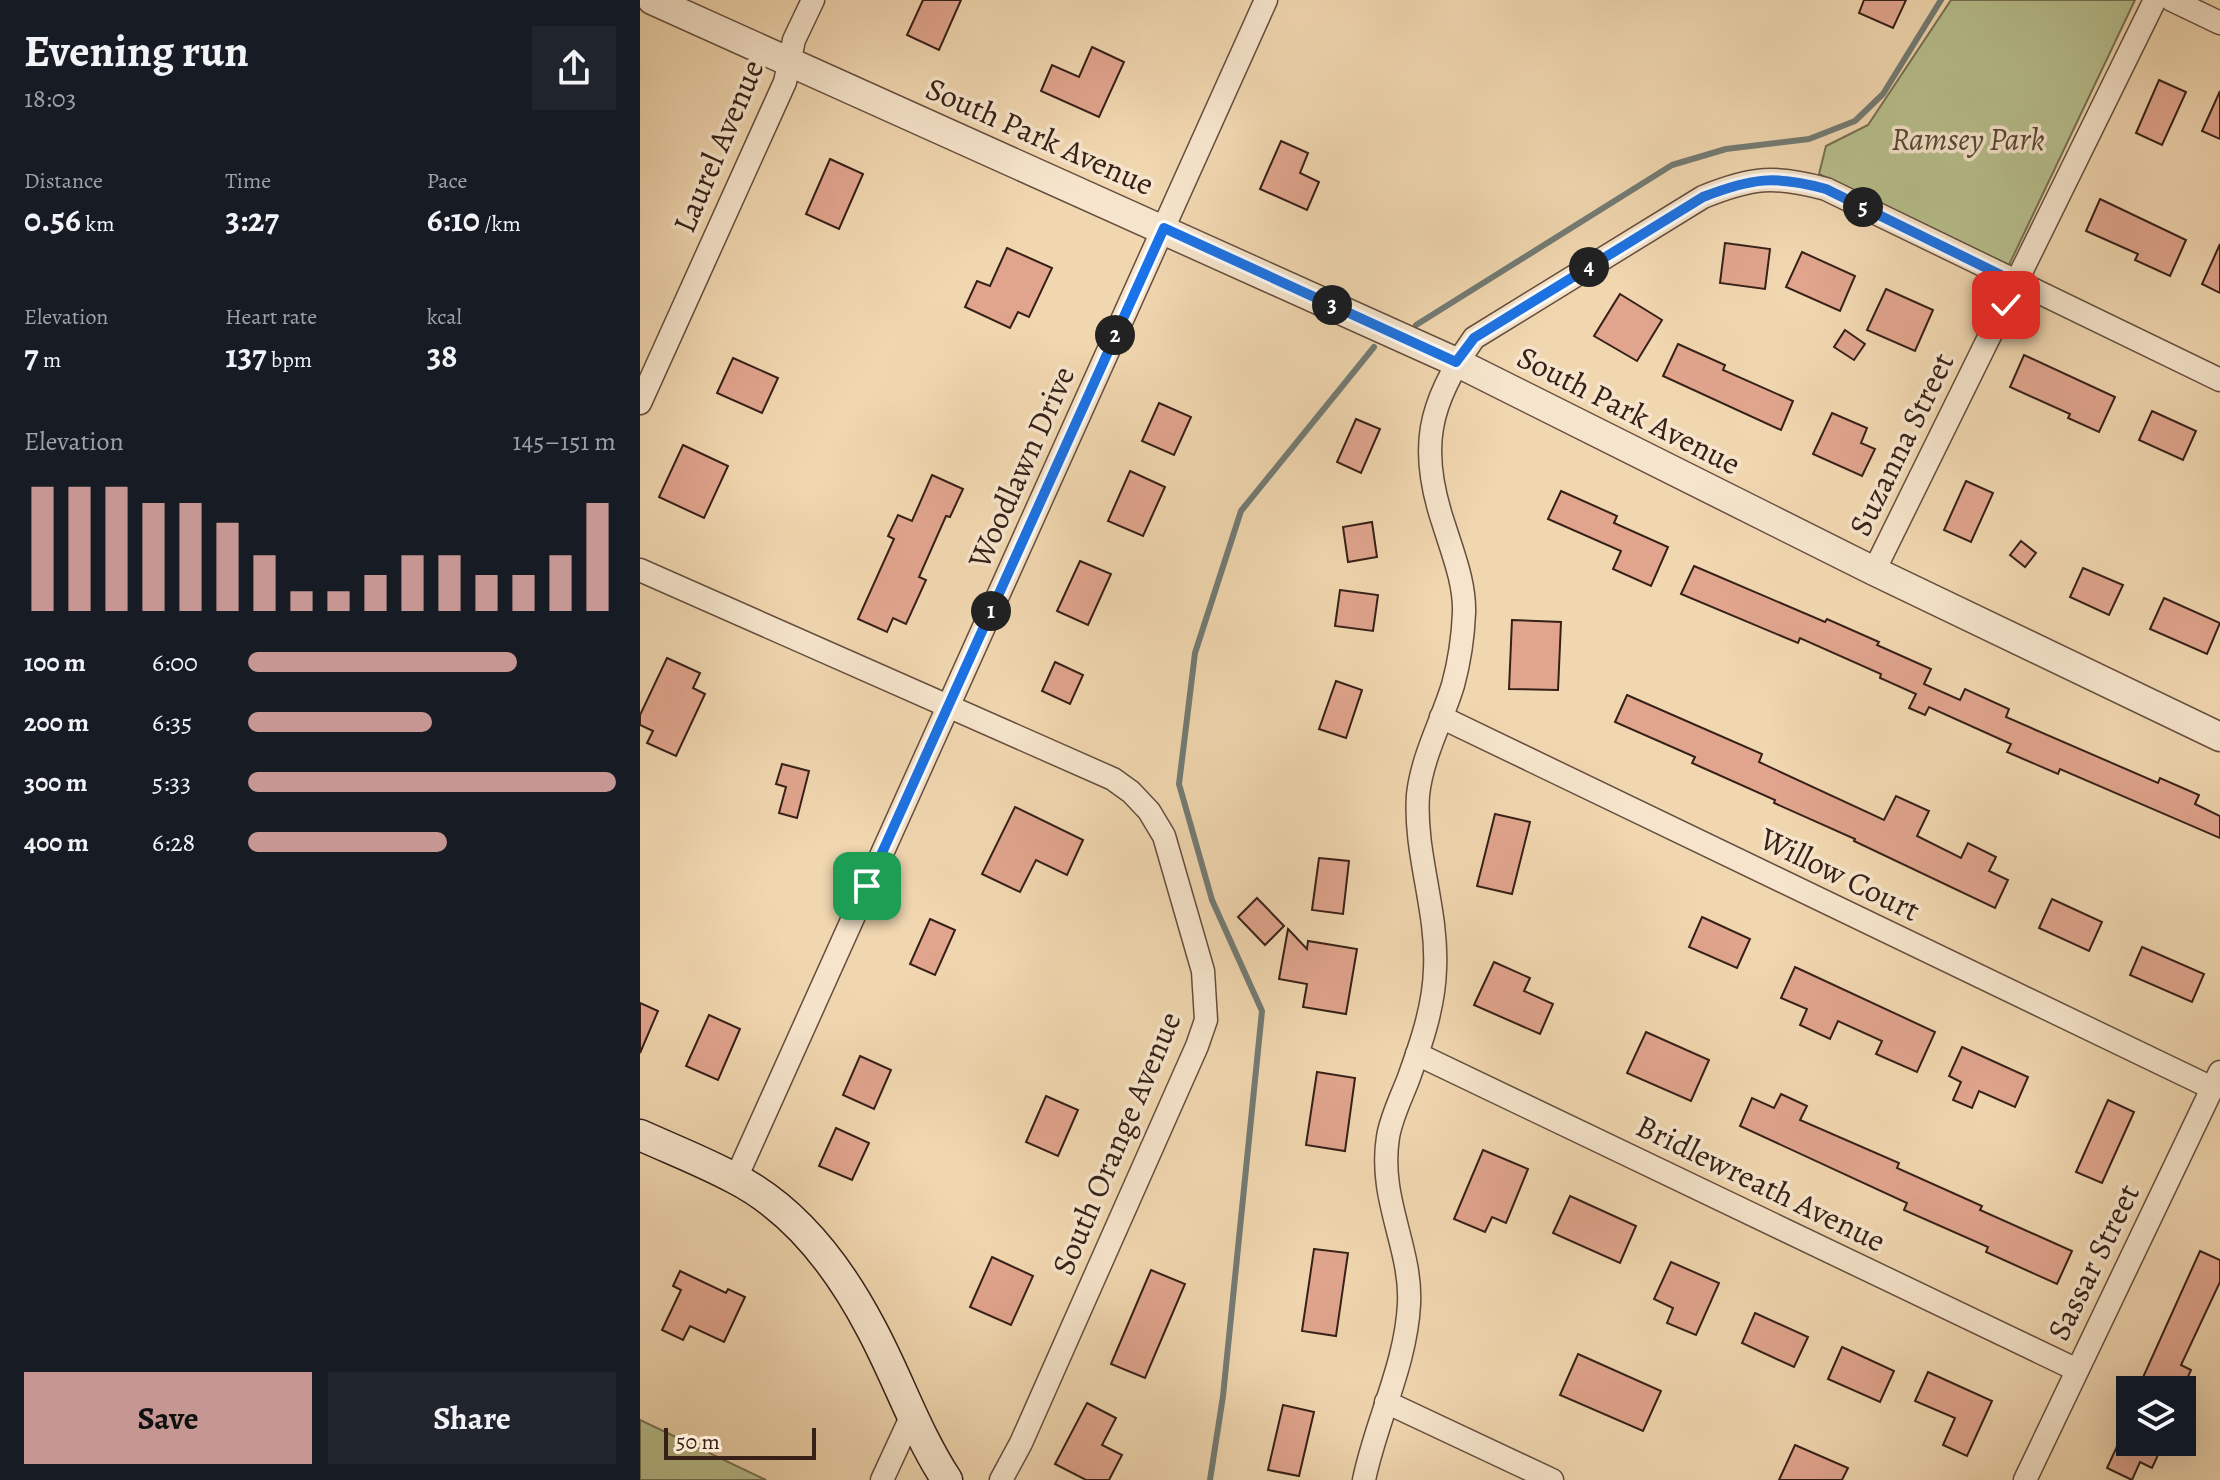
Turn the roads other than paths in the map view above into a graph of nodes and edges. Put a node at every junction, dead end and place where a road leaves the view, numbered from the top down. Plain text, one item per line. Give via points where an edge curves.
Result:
1 (652, 0) edge
2 (813, 0) edge
3 (1266, 0) edge
4 (2155, 0) edge
5 (2172, 0) edge
6 (2220, 23) edge
7 (789, 62) junction
8 (1164, 228) junction
9 (2017, 283) junction
10 (1456, 362) junction
11 (2220, 380) edge
12 (640, 403) edge
13 (640, 570) edge
14 (1874, 571) junction
15 (947, 707) junction
16 (1441, 717) junction
17 (2220, 737) edge
18 (1417, 1054) junction
19 (2216, 1080) edge
20 (640, 1135) edge
21 (736, 1178) junction
22 (2077, 1370) junction
23 (1386, 1402) junction
24 (912, 1415) junction
25 (882, 1480) edge
26 (947, 1480) edge
27 (1001, 1480) edge
28 (1364, 1480) edge
29 (1552, 1480) edge
30 (2025, 1480) edge

1 - 7 street, South Park Avenue
2 - 7 street, Laurel Avenue
3 - 8 street, Woodlawn Drive
4 - 9 street, Suzanna Street
5 - 6 street
7 - 8 street, South Park Avenue
7 - 12 street, Laurel Avenue via 785,82
8 - 10 street, South Park Avenue
8 - 15 street, Woodlawn Drive
9 - 10 street via 1826,189 1762,179 1703,197 1474,338
9 - 11 street
9 - 14 street, Suzanna Street
10 - 14 street, South Park Avenue
10 - 16 street via 1431,420 1429,450 1464,611 1453,683
13 - 15 street, South Orange Avenue
14 - 17 street, South Park Avenue
15 - 21 street, Woodlawn Drive
15 - 27 street, South Orange Avenue via 1113,779 1149,811 1164,836 1206,994 1206,1020 1197,1046
16 - 18 street via 1425,764 1417,817 1436,965
16 - 19 street, Willow Court
18 - 22 street, Bridlewreath Avenue
18 - 23 street via 1388,1135 1389,1198 1409,1302
19 - 22 street, Sassar Street
20 - 21 main road
21 - 24 main road via 771,1202 821,1250 872,1329
22 - 30 street, Sassar Street
23 - 28 street
23 - 29 street
24 - 25 street
24 - 26 main road

